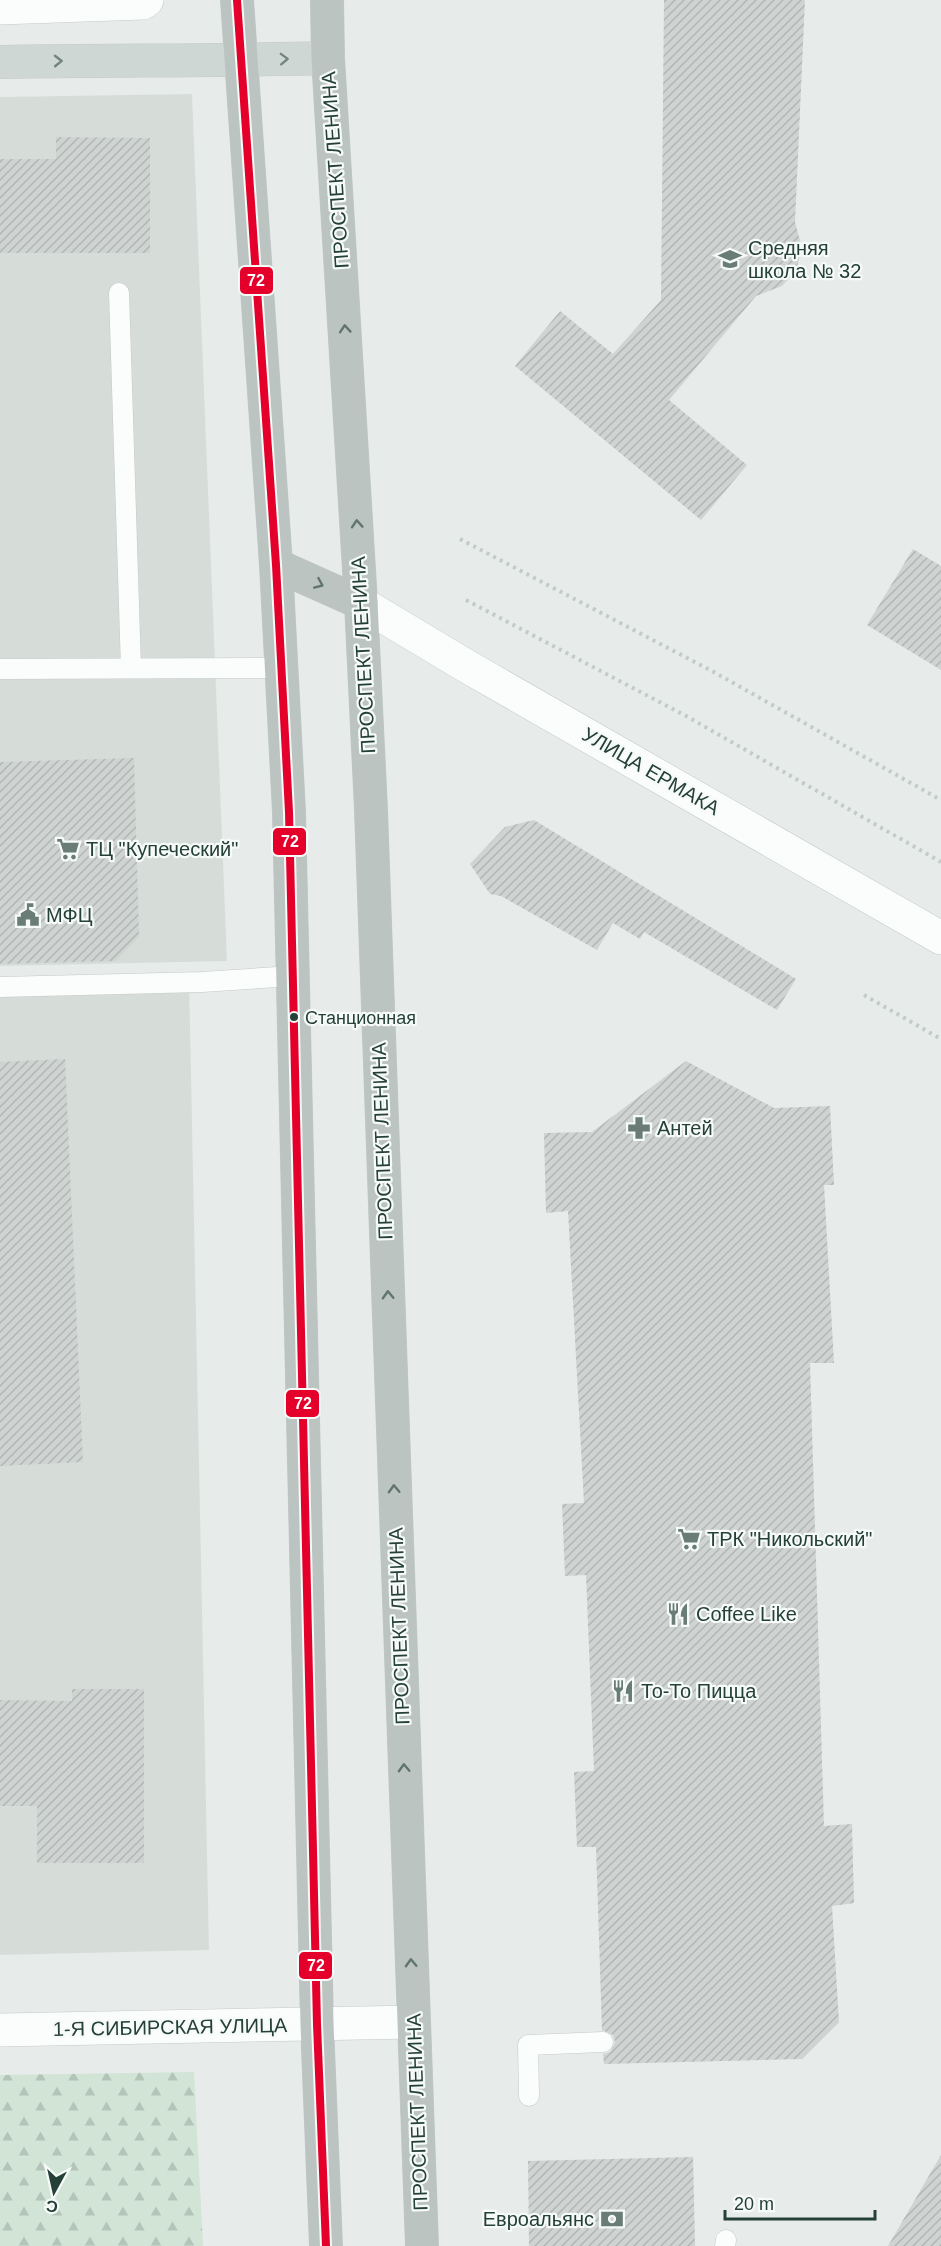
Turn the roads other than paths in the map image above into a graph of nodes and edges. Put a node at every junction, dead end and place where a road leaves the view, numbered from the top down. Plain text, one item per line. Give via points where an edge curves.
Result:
1 (147, 0) edge
2 (237, 0) edge
3 (327, 0) edge
4 (0, 8) edge
5 (328, 58) junction
6 (240, 61) junction
7 (0, 62) edge
8 (119, 293) dead end
9 (276, 565) junction
10 (362, 603) junction
11 (131, 668) junction
12 (280, 668) junction
13 (0, 669) edge
14 (941, 938) edge
15 (292, 976) junction
16 (0, 987) edge
17 (413, 2022) junction
18 (317, 2024) junction
19 (0, 2030) edge
20 (603, 2042) dead end
21 (529, 2096) dead end
22 (326, 2246) edge
23 (422, 2246) edge

1 - 4 main road
2 - 6 highway
3 - 5 highway, ПРОСПЕКТ ЛЕНИНА
6 -> 5 main road
10 -> 5 highway, ПРОСПЕКТ ЛЕНИНА
7 -> 6 main road
6 - 9 highway
8 - 11 lane
9 -> 10 highway
9 - 12 highway
10 - 14 main road, УЛИЦА ЕРМАКА
17 -> 10 highway, ПРОСПЕКТ ЛЕНИНА
11 - 12 lane
11 - 13 lane
12 - 15 highway via 290,812
15 - 16 lane
15 - 18 highway
17 - 18 main road, 1-Я СИБИРСКАЯ УЛИЦА
17 - 23 highway, ПРОСПЕКТ ЛЕНИНА
18 - 19 main road, 1-Я СИБИРСКАЯ УЛИЦА
18 - 22 highway
20 - 21 lane via 528,2045

